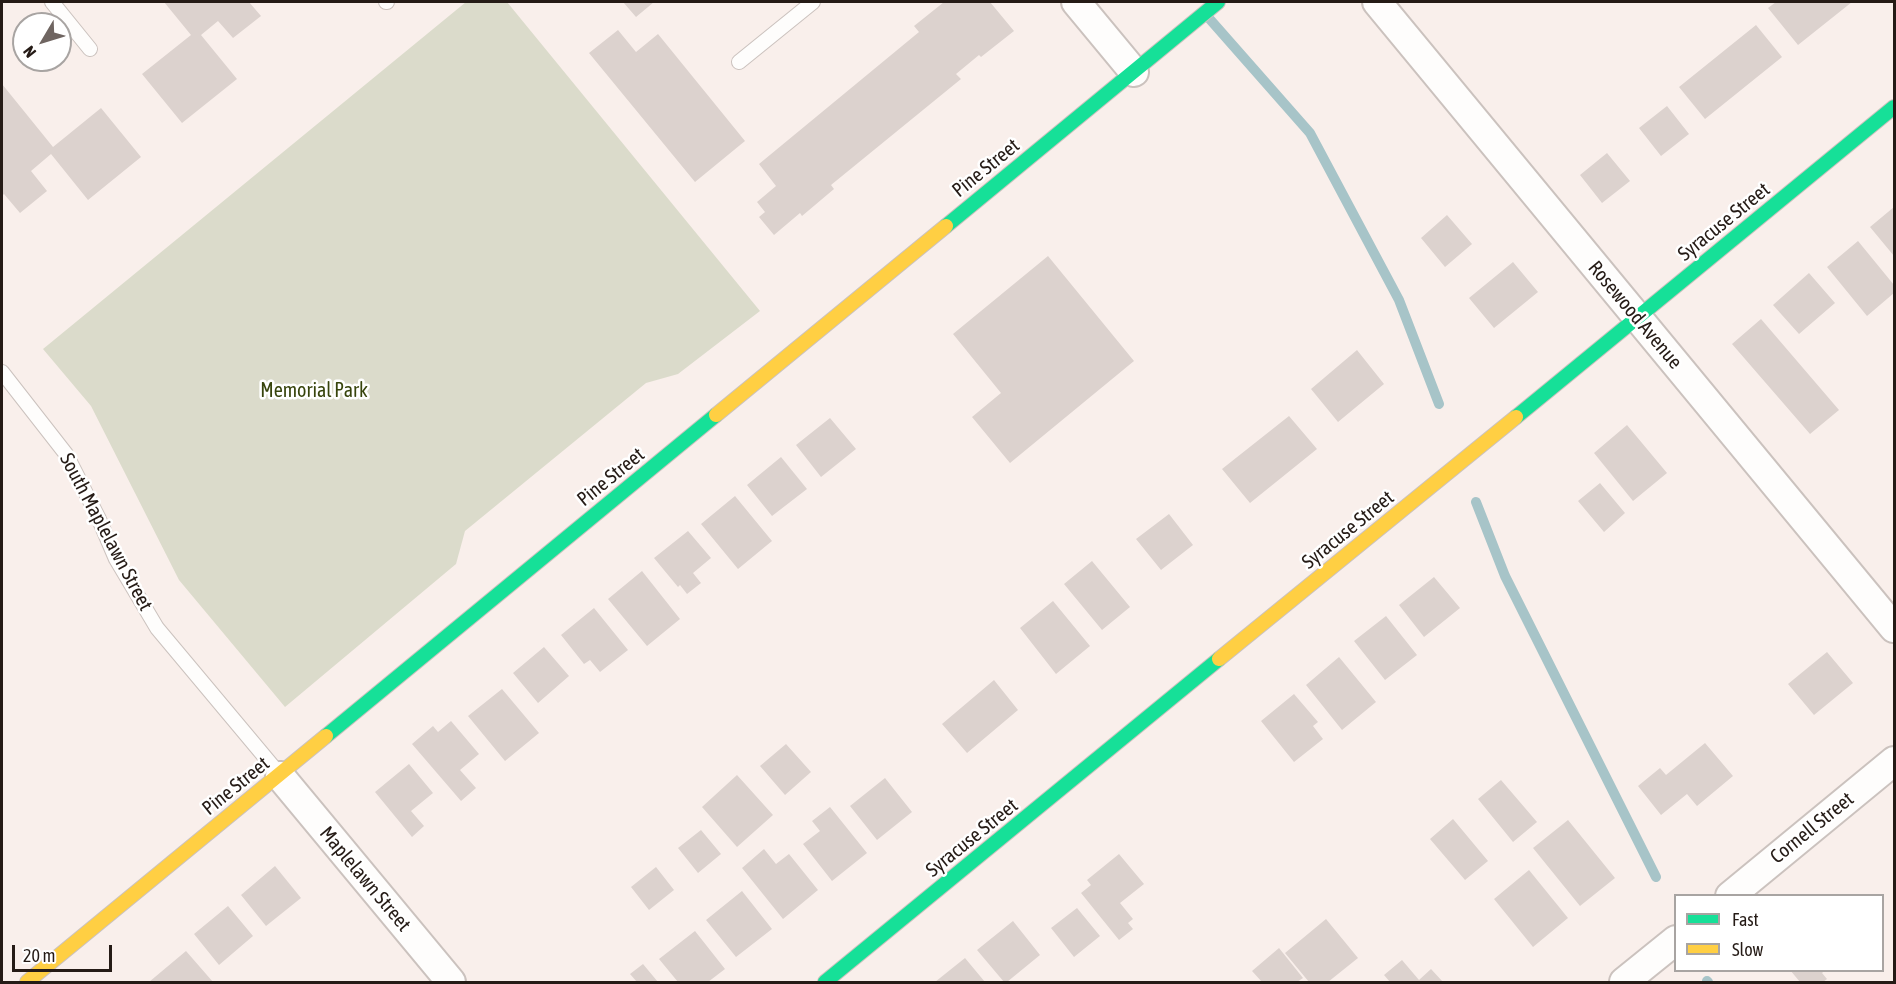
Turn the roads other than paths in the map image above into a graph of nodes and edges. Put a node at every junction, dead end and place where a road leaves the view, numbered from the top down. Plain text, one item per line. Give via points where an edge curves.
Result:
1 (52, 2) edge
2 (813, 2) edge
3 (1076, 2) edge
4 (1218, 2) edge
5 (1377, 2) edge
6 (90, 49) dead end
7 (739, 62) dead end
8 (1134, 72) junction
9 (1894, 107) edge
10 (1637, 318) junction
11 (2, 372) edge
12 (1894, 628) edge
13 (1894, 761) edge
14 (280, 776) junction
15 (1732, 894) edge
16 (1674, 942) edge
17 (27, 982) edge
18 (451, 982) edge
19 (825, 982) edge
20 (1624, 982) edge

1 - 6 lane
2 - 7 lane
3 - 8 street
4 - 8 street, Pine Street
5 - 10 street, Rosewood Avenue
8 - 14 street, Pine Street
9 - 10 street, Syracuse Street
10 - 12 street, Rosewood Avenue
10 - 19 street, Syracuse Street
11 - 14 lane, South Maplelawn Street via 66,454 116,559 157,628
13 - 15 street, Cornell Street
14 - 17 street, Pine Street
14 - 18 street, Maplelawn Street
16 - 20 street

